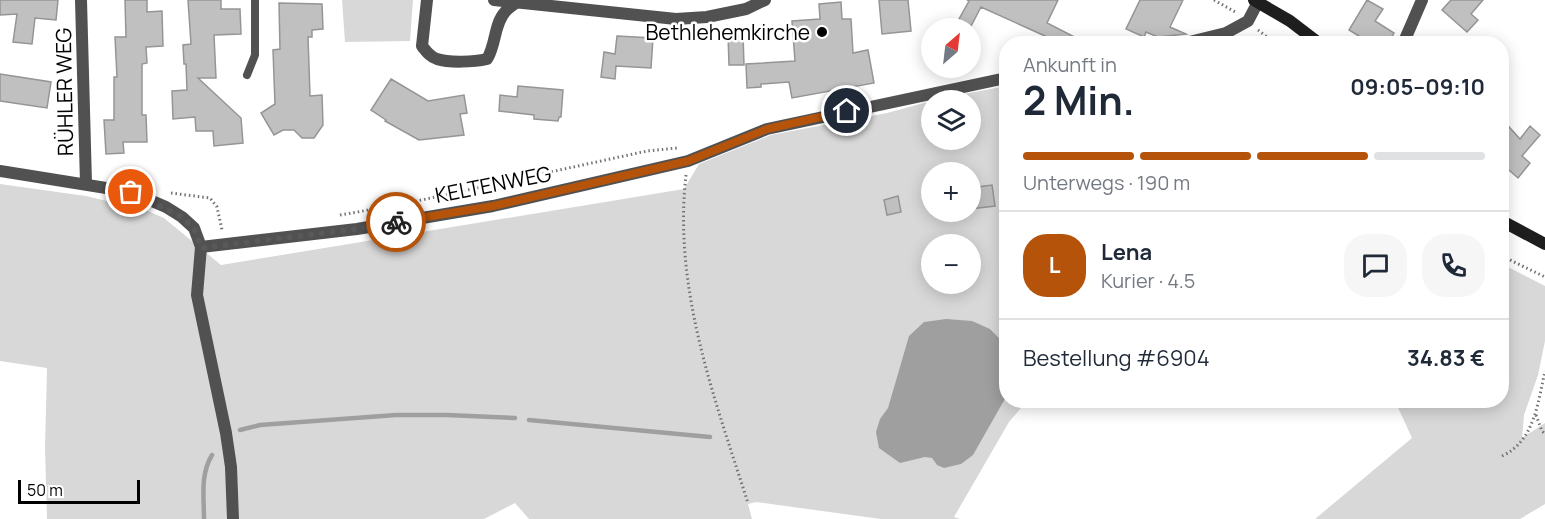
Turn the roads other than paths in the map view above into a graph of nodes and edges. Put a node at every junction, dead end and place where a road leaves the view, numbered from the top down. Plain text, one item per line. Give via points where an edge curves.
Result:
1 (81, 0) edge
2 (255, 0) edge
3 (427, 0) edge
4 (494, 0) edge
5 (765, 0) edge
6 (1422, 0) edge
7 (1256, 1) edge
8 (517, 2) junction
9 (1213, 36) edge
10 (1310, 36) edge
11 (1406, 36) edge
12 (247, 75) dead end
13 (999, 79) edge
14 (0, 171) edge
15 (86, 183) junction
16 (1509, 224) edge
17 (1545, 244) edge
18 (201, 248) junction
19 (233, 519) edge

1 - 15 street, RÜHLER WEG
2 - 12 lane via 255,55
3 - 8 street via 422,46 437,59 475,62 486,59 493,50 500,20
4 - 8 street
5 - 8 street via 746,9 676,19
6 - 11 street
7 - 9 street via 1248,21
7 - 10 main road
13 - 18 street, KELTENWEG via 767,129 688,161 493,206 357,229
14 - 15 street
15 - 18 street via 131,192 166,207 194,228
16 - 17 main road
18 - 19 street via 197,295 226,434

